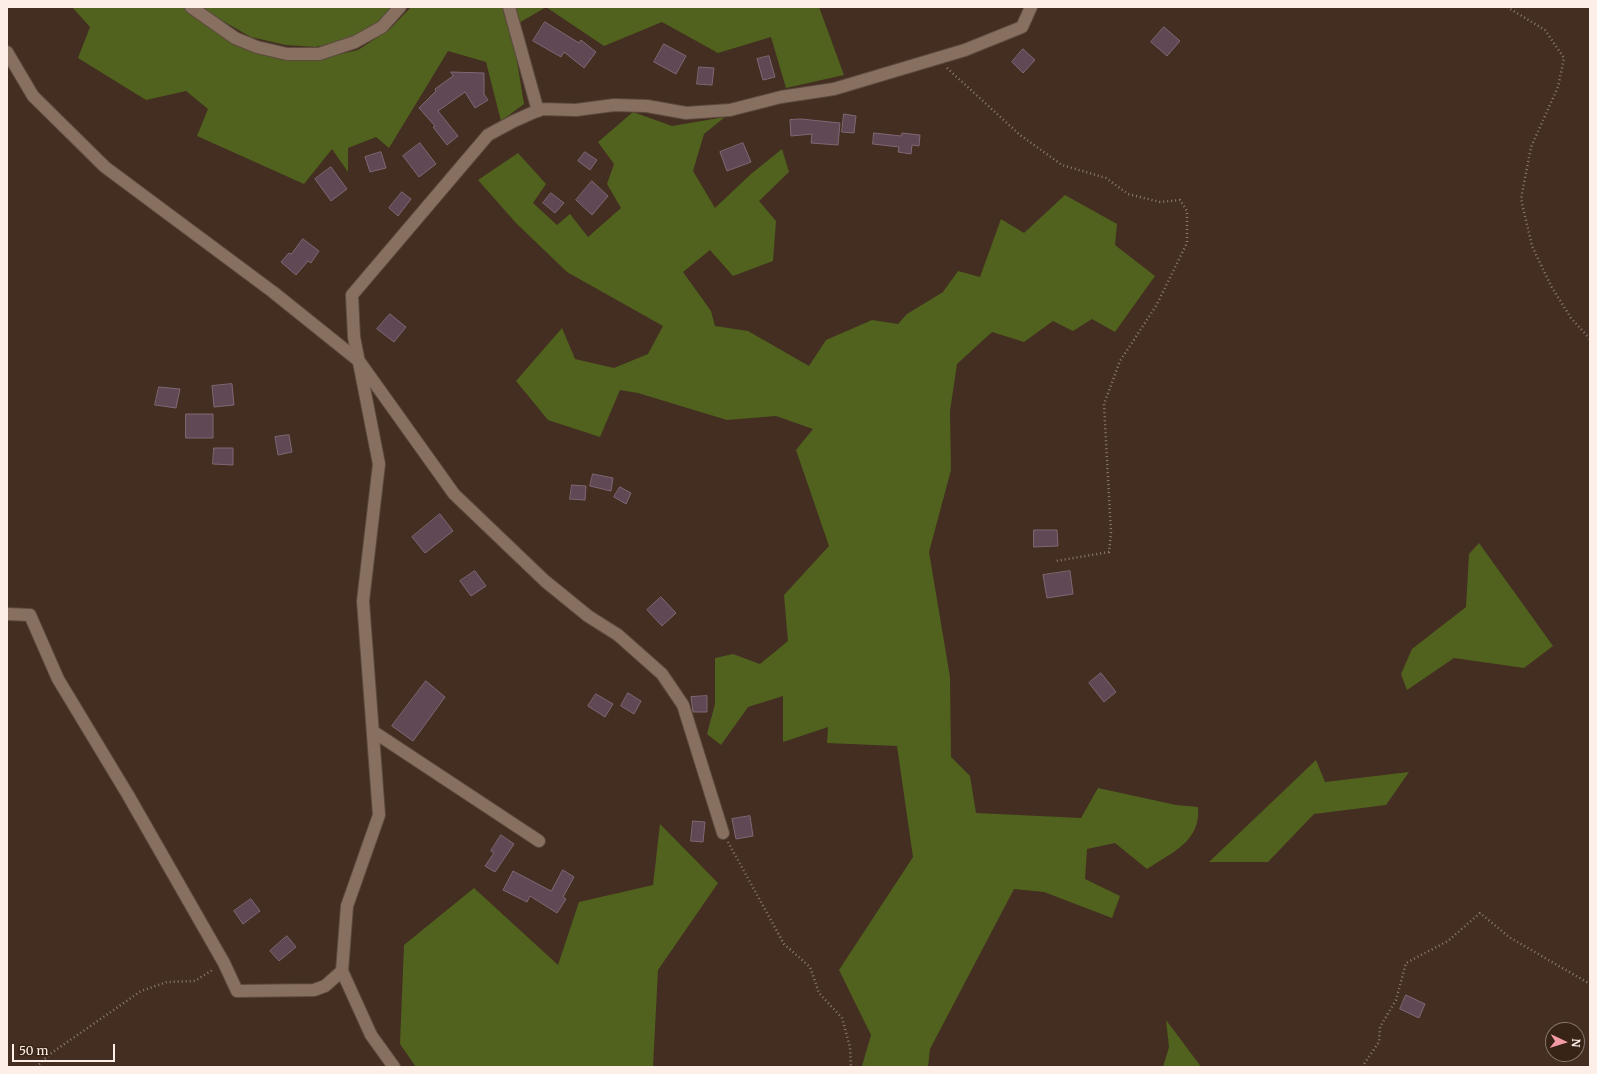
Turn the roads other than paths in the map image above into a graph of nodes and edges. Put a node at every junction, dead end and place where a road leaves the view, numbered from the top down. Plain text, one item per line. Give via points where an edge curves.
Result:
1 (191, 7) edge
2 (400, 7) edge
3 (509, 7) edge
4 (1031, 7) edge
5 (7, 52) edge
6 (538, 111) junction
7 (359, 361) junction
8 (7, 614) edge
9 (374, 732) junction
10 (723, 833) road end
11 (539, 841) dead end
12 (342, 971) junction
13 (394, 1067) edge

1 - 2 street via 235,38 257,47 287,54 319,54 355,42 382,27
3 - 6 street
4 - 6 street via 1022,27 965,50 834,89 781,97 730,110 686,113 647,106 614,105
5 - 7 street via 33,96 105,167 273,292
6 - 7 street via 488,135 352,295 354,337
7 - 9 street via 379,464 363,601
7 - 10 street via 454,494 545,581 588,616 618,635 662,674 683,705
8 - 12 street via 30,615 58,679 128,795 238,991 314,990 325,986
9 - 11 street
9 - 12 street via 379,815 347,906
12 - 13 street via 371,1035

